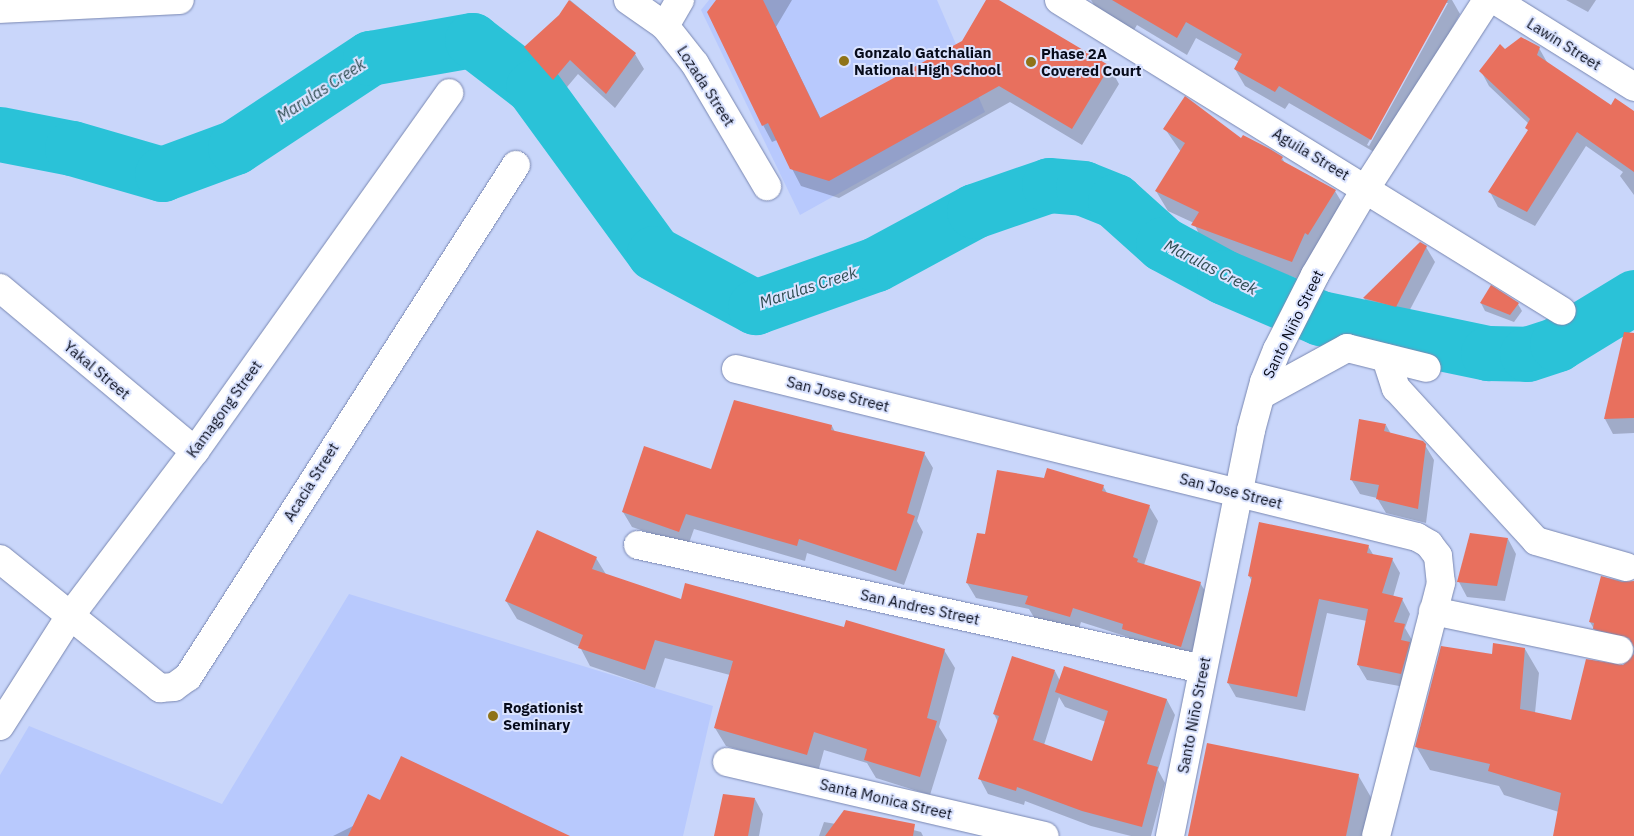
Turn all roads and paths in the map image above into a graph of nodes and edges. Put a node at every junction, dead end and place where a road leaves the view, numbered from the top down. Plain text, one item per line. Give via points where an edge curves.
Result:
1 (180, 0) edge
2 (628, 0) edge
3 (680, 0) edge
4 (1059, 0) edge
5 (1487, 0) edge
6 (1494, 0) edge
7 (0, 9) edge
8 (665, 26) junction
9 (1634, 87) edge
10 (449, 93) dead end
11 (516, 165) dead end
12 (767, 186) dead end
13 (1366, 188) junction
14 (0, 288) edge
15 (1562, 311) dead end
16 (1386, 358) junction
17 (1427, 368) dead end
18 (736, 369) dead end
19 (1261, 395) junction
20 (195, 452) junction
21 (1238, 493) junction
22 (638, 545) dead end
23 (0, 559) edge
24 (1626, 567) dead end
25 (1433, 611) junction
26 (70, 616) junction
27 (1619, 650) dead end
28 (1203, 669) junction
29 (0, 726) edge
30 (727, 762) dead end
31 (1045, 836) edge
32 (1170, 836) edge
33 (1376, 836) edge

1 - 7 street
2 - 8 street, Lozada Street
3 - 8 street
4 - 13 street, Aguila Street
5 - 13 street, Santo Niño Street
6 - 9 street, Lawin Street
8 - 12 street, Lozada Street via 695,64
10 - 20 street, Kamagong Street
11 - 26 street, Acacia Street via 188,677 174,687 160,688
13 - 15 street, Aguila Street
13 - 19 street, Santo Niño Street via 1277,350
14 - 20 street, Yakal Street
16 - 17 street
16 - 19 street via 1347,348
16 - 24 street via 1396,388 1536,541
18 - 21 street, San Jose Street
19 - 21 street, Santo Niño Street
20 - 26 street, Kamagong Street
21 - 25 street, San Jose Street via 1417,537 1429,544 1438,556 1442,571
21 - 28 street, Santo Niño Street
22 - 28 street, San Andres Street
23 - 26 street, Acacia Street
25 - 27 street
25 - 33 street, San Jose Street
26 - 29 street, Kamagong Street
28 - 32 street, Santo Niño Street
30 - 31 street, Santa Monica Street

